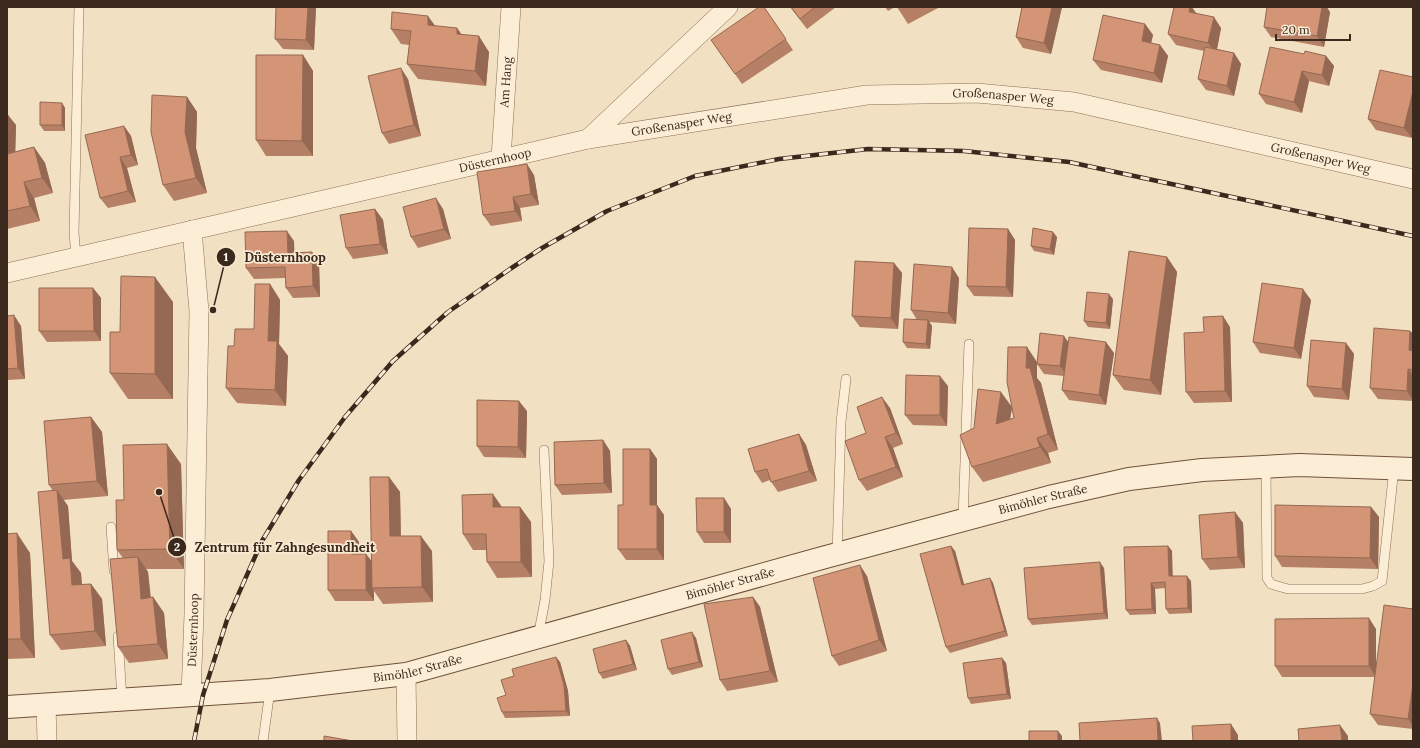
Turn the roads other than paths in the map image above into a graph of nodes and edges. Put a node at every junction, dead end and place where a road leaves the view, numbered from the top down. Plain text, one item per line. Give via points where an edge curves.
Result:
1 (79, 7) edge
2 (511, 7) edge
3 (728, 7) edge
4 (588, 139) junction
5 (501, 158) junction
6 (1413, 179) edge
7 (192, 230) junction
8 (76, 257) junction
9 (7, 273) edge
10 (968, 344) dead end
11 (846, 379) dead end
12 (544, 450) dead end
13 (1266, 466) junction
14 (1404, 468) edge
15 (963, 520) junction
16 (111, 527) dead end
17 (837, 554) junction
18 (114, 582) edge
19 (118, 629) edge
20 (538, 638) junction
21 (406, 674) junction
22 (270, 690) junction
23 (191, 696) junction
24 (123, 700) junction
25 (46, 705) junction
26 (7, 707) edge
27 (47, 741) edge
28 (263, 741) edge
29 (407, 741) edge

1 - 8 lane via 74,233
2 - 5 street, Am Hang
3 - 4 street
4 - 5 street, Düsternhoop
4 - 6 street, Großenasper Weg via 867,95 977,93 1074,102
5 - 7 street, Düsternhoop
7 - 8 street, Düsternhoop
7 - 23 street, Düsternhoop via 199,311
8 - 9 street, Düsternhoop
10 - 15 lane
11 - 17 lane via 841,422
12 - 20 lane via 549,561
13 - 14 street, Bimöhler Straße
13 - 14 lane via 1267,578 1271,584 1288,589 1362,589 1382,581
13 - 15 street, Bimöhler Straße via 1202,470 1129,479
15 - 17 street, Bimöhler Straße
16 - 18 lane
17 - 20 street, Bimöhler Straße
19 - 24 lane
20 - 21 street, Bimöhler Straße
21 - 22 street, Bimöhler Straße
21 - 29 street
22 - 23 street, Bimöhler Straße
22 - 28 lane
23 - 24 street, Bimöhler Straße
24 - 25 street, Bimöhler Straße
25 - 26 street, Bimöhler Straße
25 - 27 street

